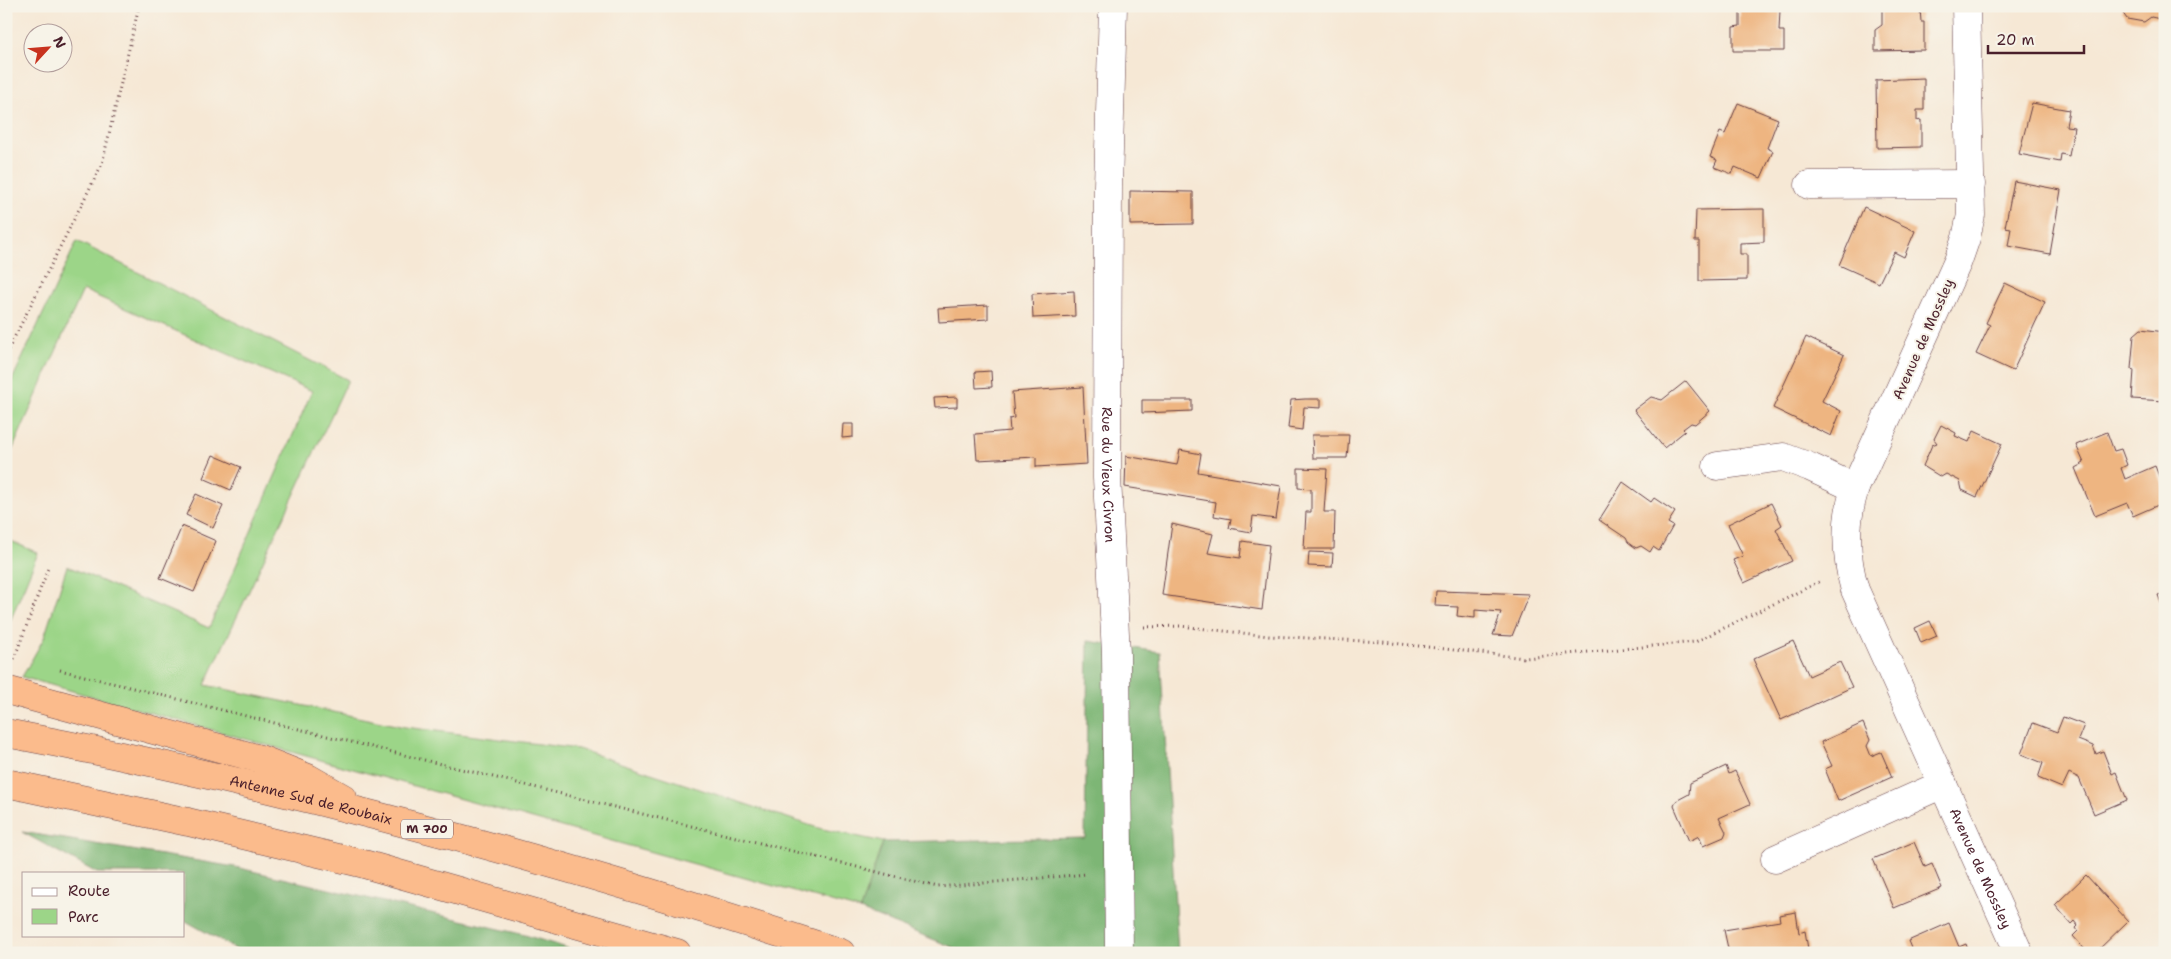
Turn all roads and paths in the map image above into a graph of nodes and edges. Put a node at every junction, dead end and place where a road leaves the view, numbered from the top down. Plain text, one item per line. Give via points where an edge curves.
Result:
1 (139, 6) edge
2 (1113, 6) edge
3 (1966, 6) edge
4 (1971, 184) junction
5 (1809, 185) dead end
6 (6, 354) edge
7 (1717, 466) dead end
8 (1855, 488) junction
9 (49, 566) dead end
10 (1848, 568) junction
11 (1114, 628) junction
12 (6, 657) edge
13 (14, 659) junction
14 (24, 662) dead end
15 (53, 669) dead end
16 (6, 690) edge
17 (6, 733) edge
18 (6, 783) edge
19 (1943, 784) junction
20 (375, 816) junction
21 (1775, 859) dead end
22 (1117, 872) junction
23 (1119, 948) edge
24 (676, 953) edge
25 (841, 953) edge
26 (2019, 953) edge

1 - 6 path via 102,164
2 - 11 street, Rue du Vieux Civron via 1108,186 1107,478
3 - 4 street, Avenue de Mossley
4 - 5 street
4 - 8 street, Avenue de Mossley via 1971,214 1958,261
7 - 8 street via 1783,457
8 - 10 street, Avenue de Mossley via 1848,510
9 - 13 path
10 - 11 path via 1695,642 1525,658 1383,642 1269,636 1180,626
10 - 19 street, Avenue de Mossley
11 - 22 street, Rue du Vieux Civron
12 - 13 path
13 - 14 path
15 - 22 path via 938,887
16 - 20 highway via 260,759 308,778
17 - 20 highway, Antenne Sud de Roubaix / M 700 via 182,770
18 - 24 highway via 364,864
19 - 21 street
19 - 26 street, Avenue de Mossley
20 - 25 highway, Antenne Sud de Roubaix / M 700 via 586,873
22 - 23 street, Rue du Vieux Civron

